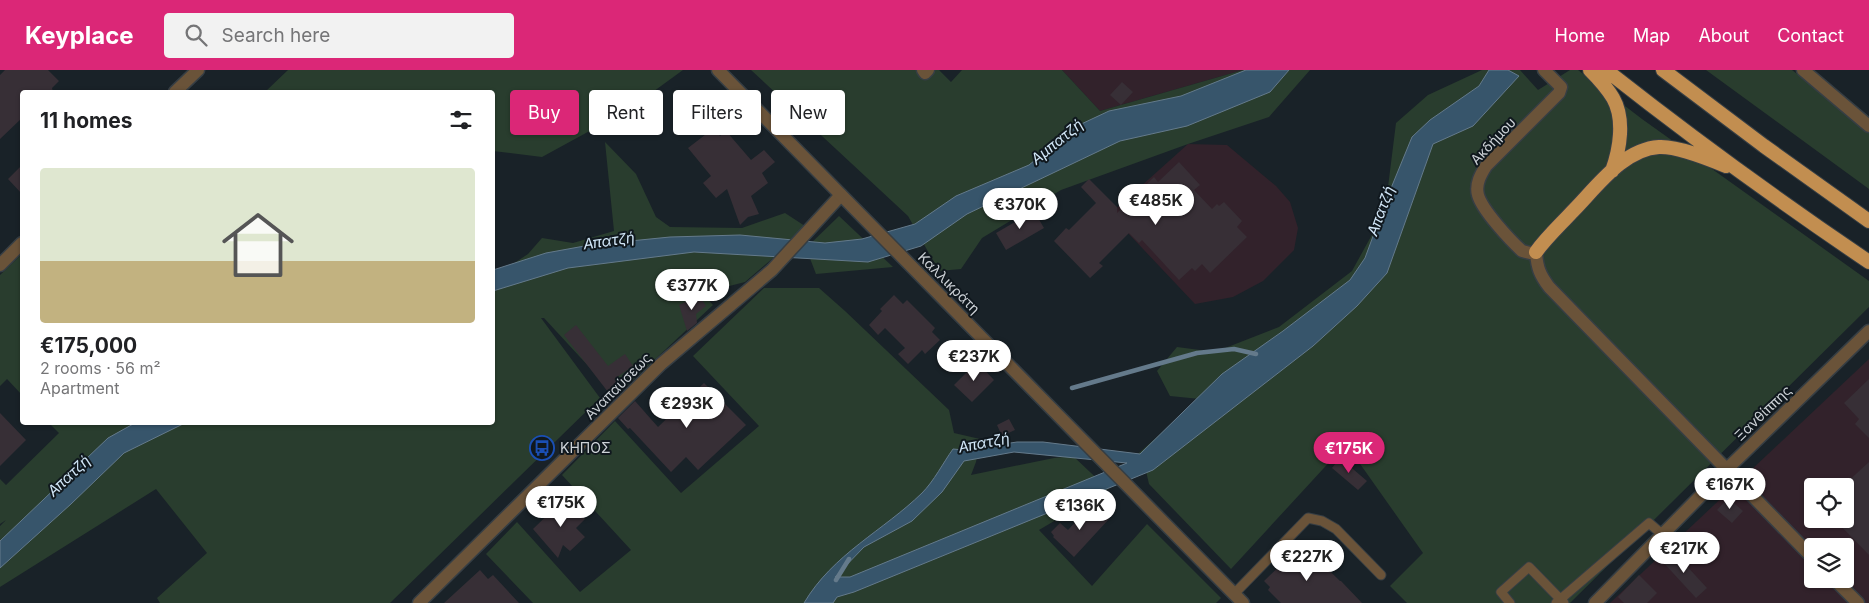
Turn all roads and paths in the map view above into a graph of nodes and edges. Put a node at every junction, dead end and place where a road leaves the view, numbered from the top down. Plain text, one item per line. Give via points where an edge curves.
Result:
1 (198, 70) edge
2 (718, 70) edge
3 (923, 70) edge
4 (928, 70) edge
5 (1544, 70) edge
6 (1590, 70) edge
7 (1606, 70) edge
8 (1663, 70) edge
9 (1667, 70) edge
10 (1803, 70) edge
11 (1680, 84) junction
12 (177, 90) edge
13 (1869, 126) edge
14 (1612, 171) junction
15 (1747, 175) junction
16 (841, 195) junction
17 (1869, 221) edge
18 (20, 245) edge
19 (1536, 252) junction
20 (1869, 262) edge
21 (0, 265) edge
22 (1869, 330) edge
23 (1727, 469) junction
24 (1663, 535) junction
25 (1804, 549) edge
26 (1381, 575) dead end
27 (1843, 588) edge
28 (1238, 599) edge
29 (1560, 602) edge
30 (419, 603) edge
31 (1510, 603) edge
32 (1595, 603) edge
33 (1858, 603) edge

1 - 12 street
2 - 16 street, Καλλικράτη
3 - 4 street via 925,73
5 - 19 street, Ακδήμου via 1561,87 1559,94 1486,166 1479,178 1478,194 1483,206 1522,251
6 - 14 highway via 1614,98 1618,114 1620,138
7 - 15 highway
8 - 11 highway
9 - 11 highway
10 - 13 street
11 - 17 highway
14 - 15 highway via 1633,155 1661,147
14 - 19 highway
15 - 20 highway
16 - 28 street, Καλλικράτη
16 - 30 street, Αναπαύσεως via 772,270 661,364
18 - 21 street
19 - 23 street via 1540,276 1549,287
22 - 23 street, Ξανθίππης
23 - 24 street, Ξανθίππης
23 - 25 street
24 - 29 lane via 1649,523
24 - 32 street, Ξανθίππης
26 - 28 lane via 1336,529 1308,518
27 - 33 street
29 - 31 lane via 1528,567 1501,592

